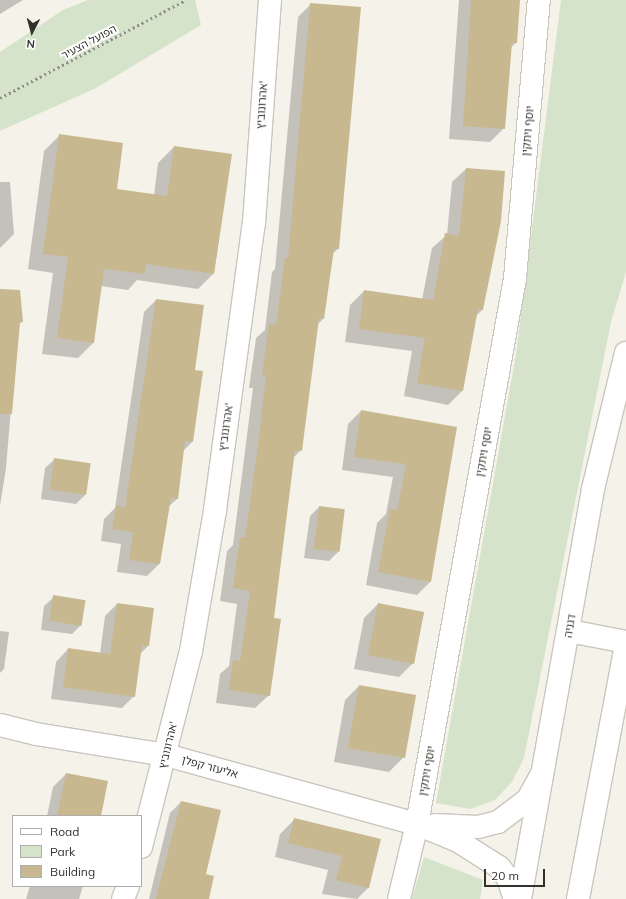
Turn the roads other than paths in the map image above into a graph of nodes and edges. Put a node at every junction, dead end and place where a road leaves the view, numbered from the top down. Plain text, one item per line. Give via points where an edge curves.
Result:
1 (270, 0) edge
2 (539, 0) edge
3 (626, 353) edge
4 (569, 631) junction
5 (626, 642) edge
6 (626, 646) edge
7 (0, 725) edge
8 (166, 755) junction
9 (542, 773) junction
10 (417, 824) junction
11 (142, 843) edge
12 (128, 887) edge
13 (123, 899) edge
14 (399, 899) edge
15 (515, 899) edge
16 (520, 899) edge
17 (578, 899) edge

1 - 8 street, אהרונוביץ' via 254,223 216,502 191,651
2 - 10 street, יוסף ויתקין via 515,278
3 - 4 street, דגניה via 593,489
4 - 5 street
4 - 9 street, דגניה
6 - 17 street
7 - 8 street, אליעזר קפלן via 36,734
8 - 10 street, אליעזר קפלן
8 - 11 street, אהרונוביץ'
9 - 10 street, אליעזר קפלן via 528,799 498,822 478,827
9 - 16 street, דגניה
10 - 14 street, יוסף ויתקין
10 - 15 street, אליעזר קפלן via 458,841 499,867 508,878
12 - 13 street

